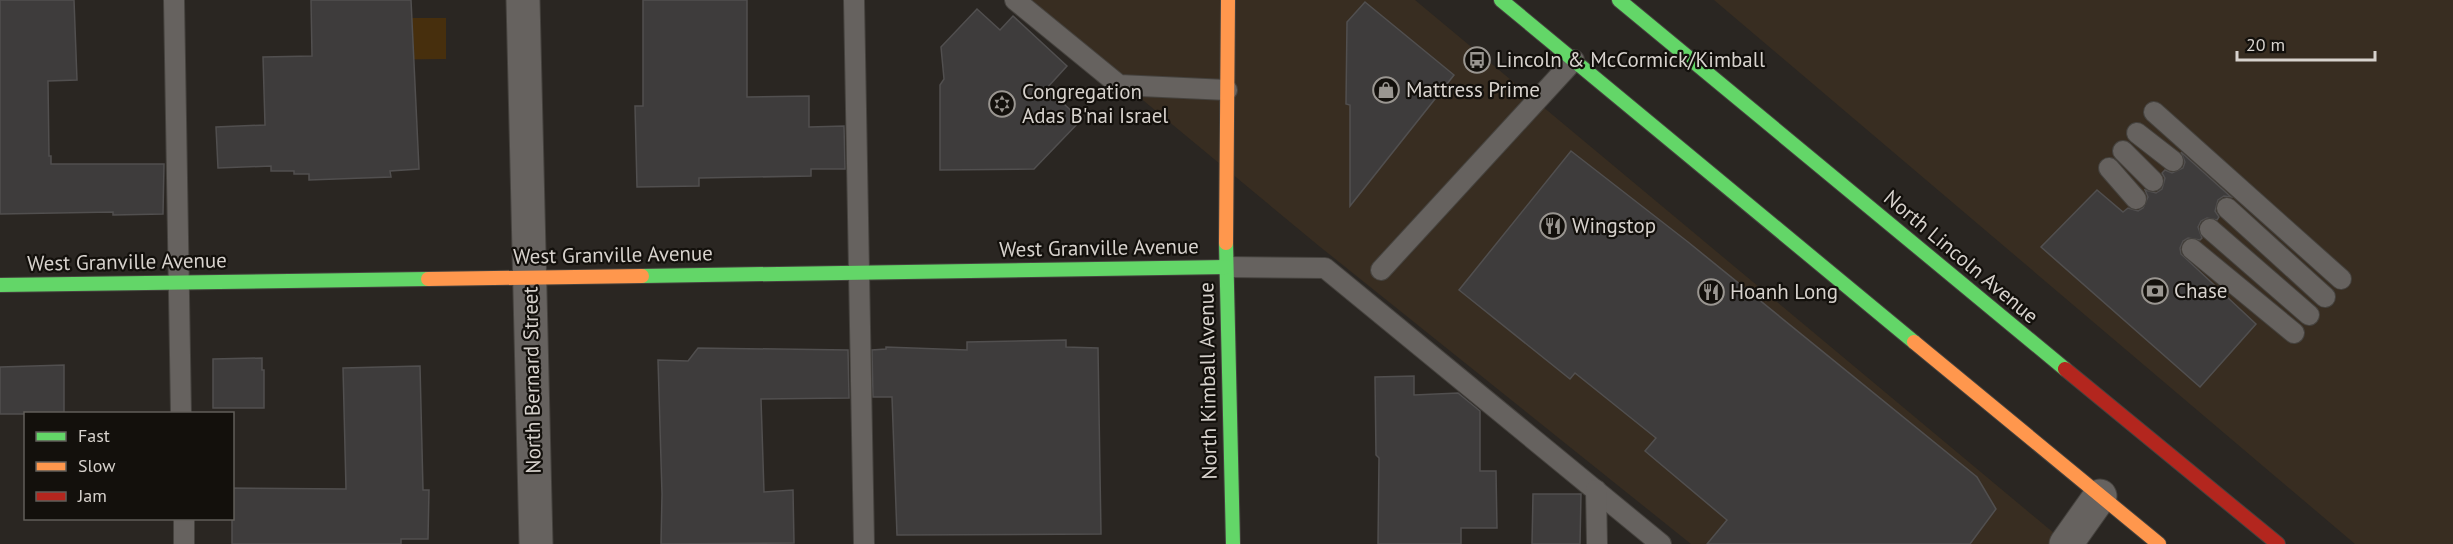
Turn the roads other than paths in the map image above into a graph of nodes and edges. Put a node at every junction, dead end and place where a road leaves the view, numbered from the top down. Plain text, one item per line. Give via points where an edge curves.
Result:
1 (174, 0) edge
2 (523, 0) edge
3 (854, 0) edge
4 (1014, 0) edge
5 (1228, 0) edge
6 (1502, 0) edge
7 (1619, 0) edge
8 (1574, 60) junction
9 (1227, 90) junction
10 (2154, 112) dead end
11 (2138, 133) dead end
12 (2123, 151) dead end
13 (2174, 161) dead end
14 (2109, 168) dead end
15 (2153, 181) dead end
16 (2136, 199) dead end
17 (2227, 208) dead end
18 (2210, 229) dead end
19 (2192, 249) dead end
20 (1226, 267) junction
21 (1381, 270) dead end
22 (858, 273) junction
23 (530, 278) junction
24 (2340, 279) dead end
25 (178, 282) junction
26 (0, 285) edge
27 (2325, 297) dead end
28 (2309, 315) dead end
29 (2294, 333) dead end
30 (181, 412) edge
31 (1596, 489) junction
32 (2100, 496) junction
33 (184, 520) edge
34 (184, 544) edge
35 (536, 544) edge
36 (864, 544) edge
37 (1233, 544) edge
38 (1597, 544) edge
39 (1661, 544) edge
40 (2066, 544) edge
41 (2159, 544) edge
42 (2278, 544) edge

1 - 25 lane
2 - 23 street, North Bernard Street
3 - 22 lane
4 - 9 lane via 1119,86
5 - 9 street, North Kimball Avenue
6 - 8 street
7 - 42 street, North Lincoln Avenue
8 - 21 lane
8 - 32 street
9 - 20 street, North Kimball Avenue
10 - 24 lane
11 - 13 lane
12 - 15 lane
14 - 16 lane
17 - 27 lane
18 - 28 lane
19 - 29 lane
20 - 22 street, West Granville Avenue
20 - 31 lane via 1325,268
20 - 37 street, North Kimball Avenue
22 - 23 street, West Granville Avenue
22 - 36 lane
23 - 25 street, West Granville Avenue
23 - 35 street, North Bernard Street
25 - 26 street, West Granville Avenue
25 - 30 lane
31 - 38 lane
31 - 39 lane
32 - 40 street
32 - 41 street
33 - 34 lane

